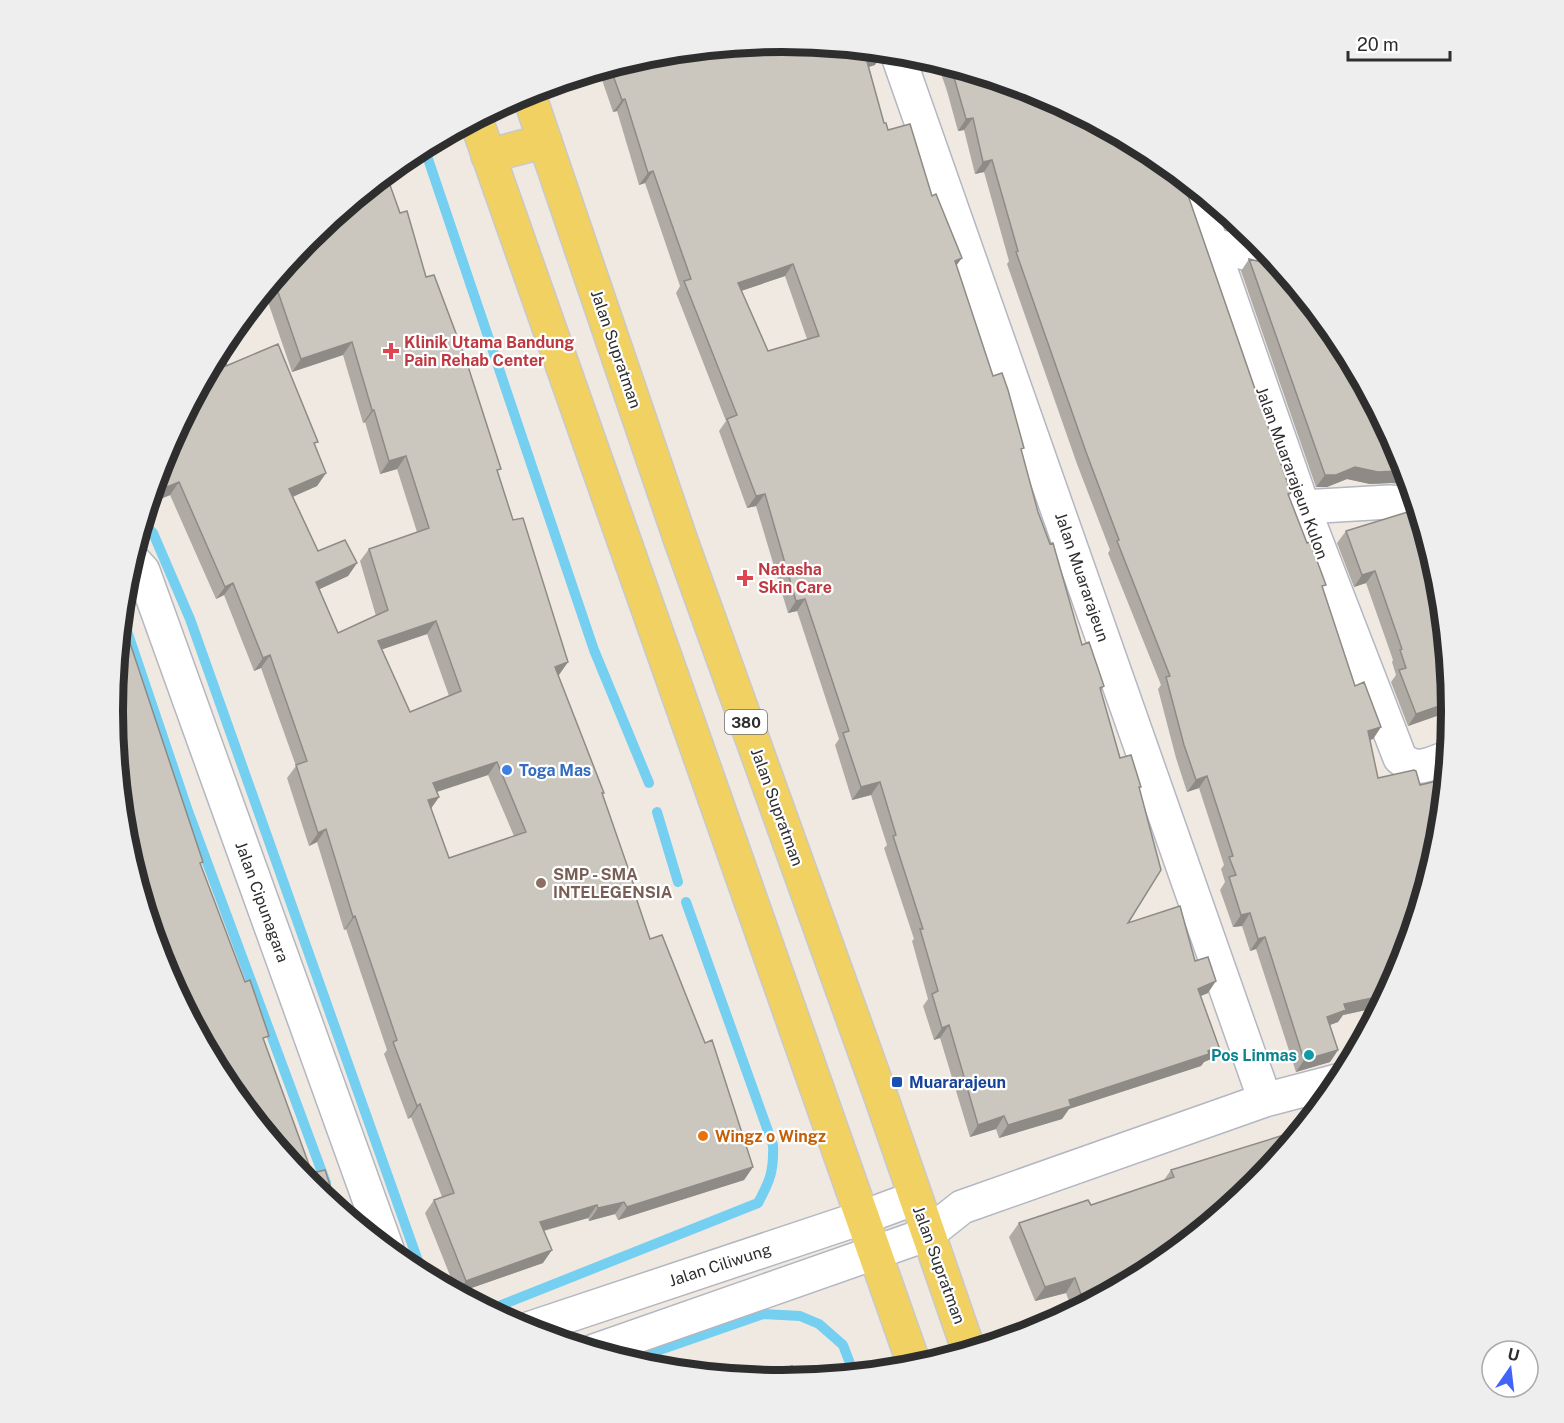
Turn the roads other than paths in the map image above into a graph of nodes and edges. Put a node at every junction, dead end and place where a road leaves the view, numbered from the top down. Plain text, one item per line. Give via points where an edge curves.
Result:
1 (901, 63) edge
2 (532, 102) edge
3 (478, 127) edge
4 (545, 141) junction
5 (488, 156) junction
6 (1196, 200) edge
7 (1213, 245) junction
8 (1257, 256) edge
9 (1408, 505) edge
10 (1303, 507) junction
11 (139, 567) edge
12 (1439, 761) edge
13 (1324, 1086) edge
14 (1264, 1100) junction
15 (915, 1198) junction
16 (962, 1207) junction
17 (861, 1218) junction
18 (928, 1234) junction
19 (382, 1235) edge
20 (874, 1254) junction
21 (541, 1325) edge
22 (967, 1344) edge
23 (606, 1347) edge
24 (912, 1358) edge

1 - 14 street, Jalan Muararajeun
2 - 4 main road, Jalan Supratman / 380
3 - 5 main road
4 - 5 main road
4 - 15 main road, Jalan Supratman / 380 via 677,530
5 - 17 main road
6 - 7 street, Jalan Muararajeun Kulon
7 - 8 street
7 - 10 street, Jalan Muararajeun Kulon
9 - 10 street via 1389,502
10 - 12 street, Jalan Muararajeun Kulon via 1400,758 1408,765 1420,767
11 - 19 street, Jalan Cipunagara
13 - 14 street
14 - 16 street
15 - 16 street
15 - 17 street, Jalan Ciliwung
15 - 18 main road, Jalan Supratman / 380
16 - 18 street
17 - 20 main road
17 - 21 street, Jalan Ciliwung
18 - 20 street
18 - 22 main road, Jalan Supratman / 380
20 - 23 street
20 - 24 main road

